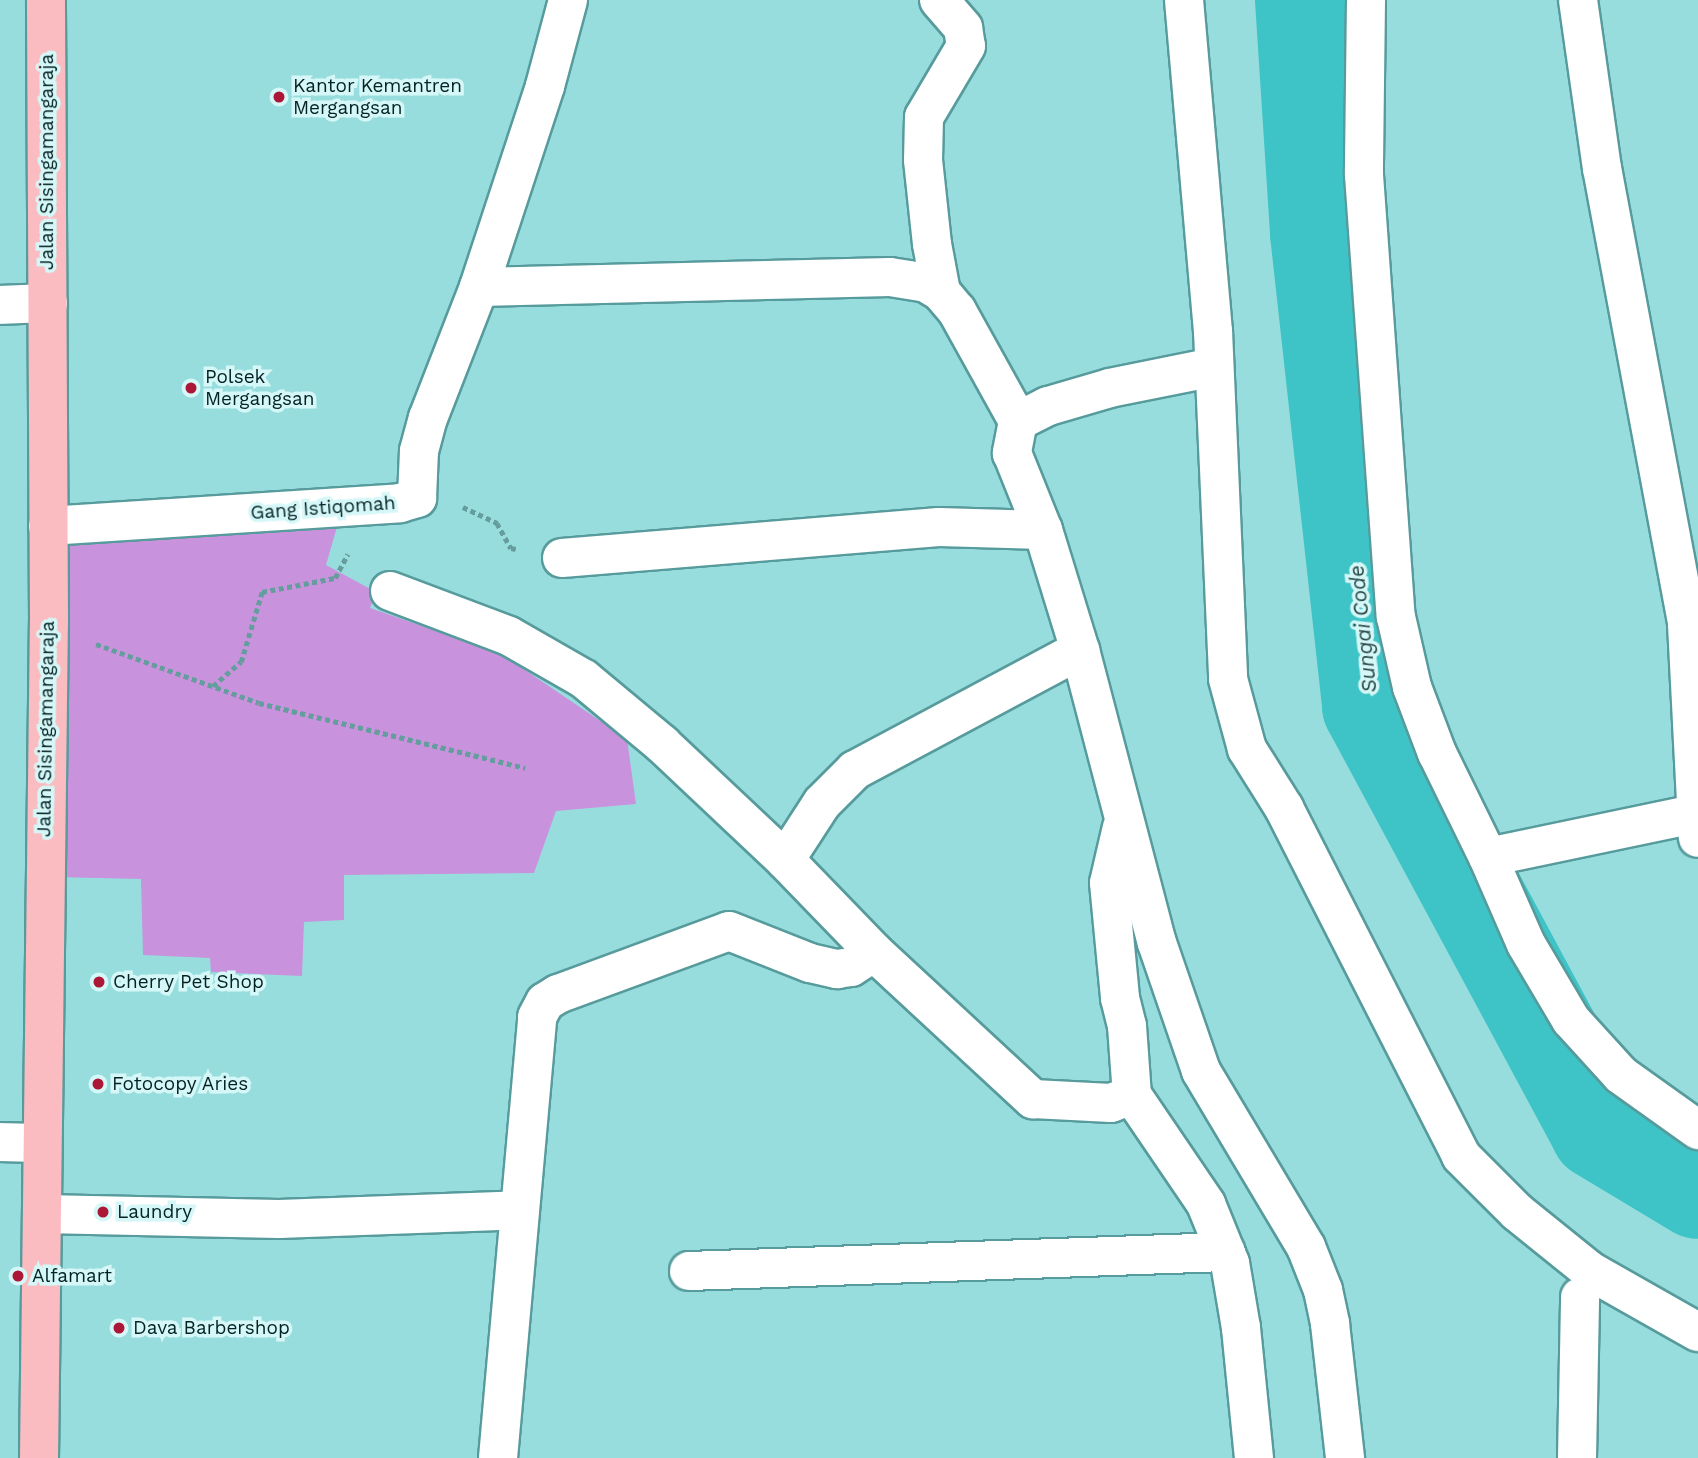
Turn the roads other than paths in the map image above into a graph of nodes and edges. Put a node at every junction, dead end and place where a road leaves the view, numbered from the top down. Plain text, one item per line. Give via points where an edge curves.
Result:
1 (46, 0) edge
2 (568, 0) edge
3 (939, 0) edge
4 (1184, 0) edge
5 (1366, 0) edge
6 (1578, 0) edge
7 (479, 287) junction
8 (941, 292) junction
9 (48, 303) junction
10 (0, 305) edge
11 (1214, 367) junction
12 (1018, 421) junction
13 (48, 526) junction
14 (1043, 530) junction
15 (562, 558) road end
16 (390, 591) dead end
17 (1693, 626) edge
18 (1080, 650) junction
19 (1123, 822) junction
20 (1696, 828) edge
21 (1488, 857) junction
22 (785, 860) junction
23 (874, 952) junction
24 (1132, 1096) junction
25 (1698, 1130) edge
26 (0, 1142) edge
27 (41, 1143) junction
28 (520, 1210) junction
29 (43, 1214) junction
30 (1226, 1252) junction
31 (689, 1270) dead end
32 (1580, 1297) dead end
33 (1698, 1332) edge
34 (39, 1458) edge
35 (498, 1458) edge
36 (1254, 1458) edge
37 (1345, 1458) edge
38 (1577, 1458) edge

1 - 9 main road, Jalan Sisingamangaraja
2 - 7 street, Gang Istiqomah via 545,86
3 - 8 street via 963,28 966,46 924,117 923,160
4 - 11 street
5 - 21 street via 1364,175 1396,617 1412,687 1437,753
6 - 17 street via 1602,168
7 - 8 street via 890,277 926,283
7 - 13 street, Gang Istiqomah via 428,418 419,451 417,498 400,503
8 - 12 street via 957,311
9 - 10 street
9 - 13 main road, Jalan Sisingamangaraja
11 - 12 street via 1110,388 1048,406
11 - 33 street via 1228,679 1247,749 1284,808 1461,1156 1517,1213 1591,1271
12 - 14 street via 1012,453
13 - 27 main road, Jalan Sisingamangaraja
14 - 15 street via 939,527
14 - 18 street
16 - 22 street via 509,636 583,679 662,744
17 - 20 street
18 - 19 street
18 - 22 street via 855,770 822,803
19 - 24 street via 1109,883
19 - 37 street via 1157,943 1201,1071 1306,1248 1323,1290 1331,1324
20 - 21 street
21 - 25 street via 1526,944 1571,1020 1621,1075
22 - 23 street
23 - 24 street via 1033,1099 1111,1103
23 - 28 street via 851,967 837,969 729,931 545,1002 537,1017
24 - 30 street via 1206,1204
26 - 27 street
27 - 29 main road, Jalan Sisingamangaraja
28 - 29 street via 279,1219
28 - 35 street
29 - 34 main road, Jalan Sisingamangaraja
30 - 31 street
30 - 36 street via 1241,1328
32 - 38 street

